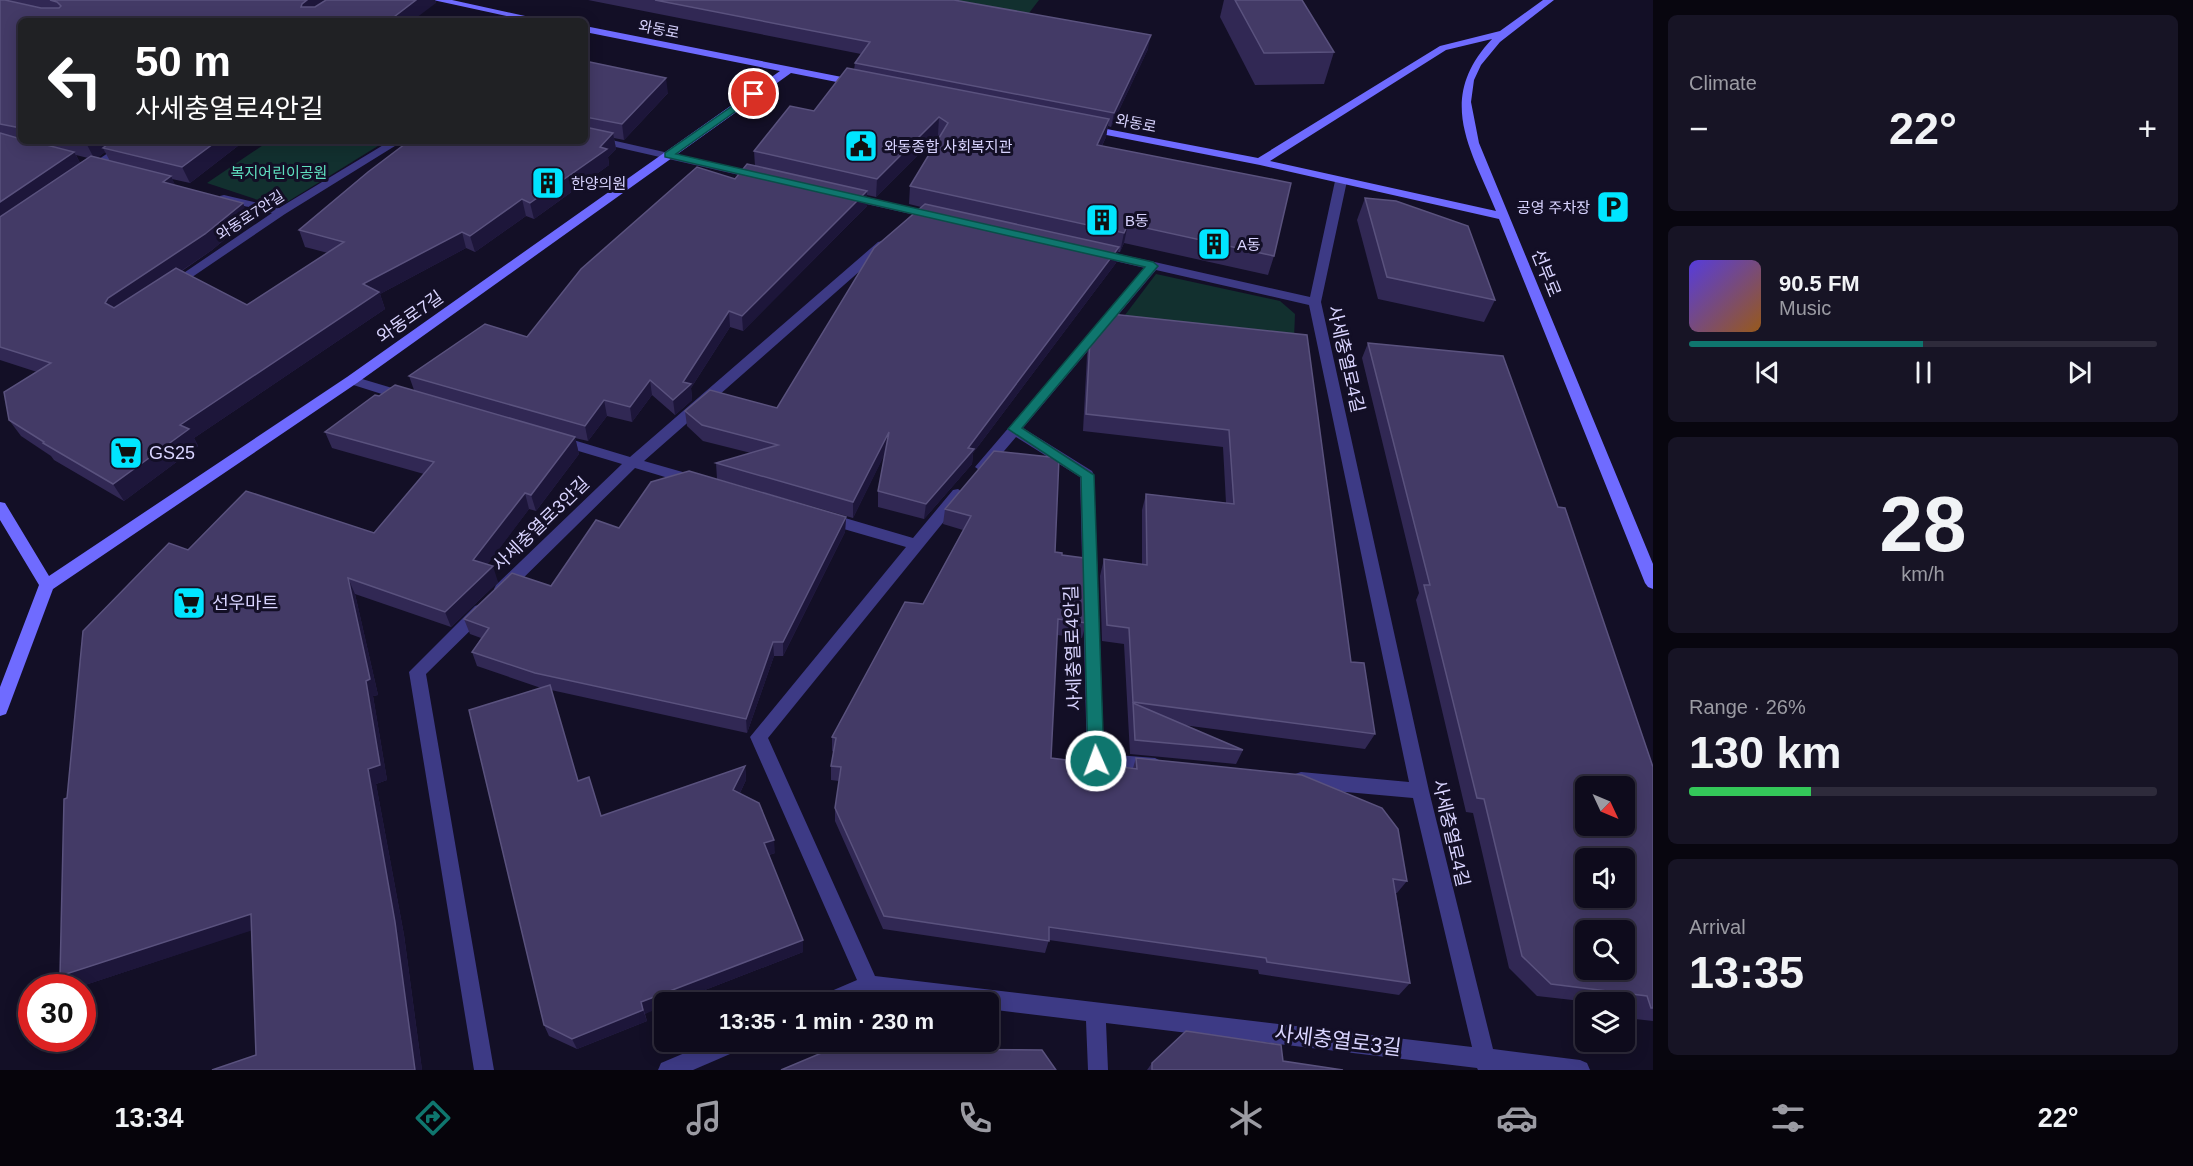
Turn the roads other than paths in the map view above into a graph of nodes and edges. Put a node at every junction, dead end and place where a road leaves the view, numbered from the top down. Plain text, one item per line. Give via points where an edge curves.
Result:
1 (438, 0) edge
2 (1549, 0) edge
3 (528, 18) edge
4 (588, 30) edge
5 (1499, 34) junction
6 (788, 70) junction
7 (868, 86) edge
8 (1074, 126) edge
9 (588, 138) edge
10 (128, 144) edge
11 (393, 144) edge
12 (668, 155) junction
13 (1260, 162) junction
14 (89, 165) junction
15 (116, 172) edge
16 (771, 179) edge
17 (75, 180) edge
18 (1341, 181) junction
19 (828, 192) edge
20 (215, 196) edge
21 (281, 212) junction
22 (920, 213) junction
23 (1503, 216) junction
24 (943, 218) edge
25 (1083, 250) edge
26 (1153, 266) junction
27 (162, 292) edge
28 (1315, 302) junction
29 (352, 380) junction
30 (419, 400) edge
31 (1014, 429) junction
32 (542, 436) edge
33 (632, 462) junction
34 (711, 485) edge
35 (0, 507) edge
36 (813, 514) edge
37 (915, 544) junction
38 (1653, 583) edge
39 (46, 585) junction
40 (0, 709) edge
41 (1177, 768) edge
42 (1281, 778) edge
43 (1420, 791) junction
44 (869, 985) junction
45 (853, 992) edge
46 (1096, 1012) junction
47 (711, 1052) edge
48 (1486, 1064) edge
49 (483, 1070) edge
50 (668, 1070) edge
51 (1098, 1070) edge
52 (1580, 1070) edge

1 - 3 main road
2 - 5 main road, 선부로
4 - 6 main road, 와동로
5 - 13 main road via 1443,48
5 - 23 main road, 선부로 via 1473,70 1466,98 1474,143
6 - 7 main road, 와동로
6 - 12 main road, 와동로7길
8 - 13 main road, 와동로
9 - 12 street
10 - 14 street
11 - 21 street, 와동로7안길
12 - 16 street
12 - 29 main road, 와동로7길
13 - 18 main road, 와동로
14 - 15 street
14 - 17 street
18 - 23 main road, 와동로
18 - 28 street
19 - 22 street
20 - 21 street
21 - 27 street, 와동로7안길
22 - 24 street
22 - 33 street, 사세충열로3안길
23 - 38 main road, 선부로
25 - 26 street, 사세충열로4길
26 - 28 street, 사세충열로4길
26 - 31 street
28 - 43 street, 사세충열로4길
29 - 30 street
29 - 39 main road, 와동로7길
31 - 37 street
31 - 41 street, 사세충열로4안길 via 1087,475 1096,761
32 - 33 street
33 - 34 street
33 - 49 street, 사세충열로3안길 via 417,672
35 - 39 main road
36 - 37 street
37 - 44 street via 759,737
39 - 40 main road
42 - 43 street
43 - 48 street, 사세충열로4길
44 - 45 street, 사세충열로3길
44 - 46 street, 사세충열로3길
46 - 48 street, 사세충열로3길
46 - 51 street
47 - 50 street
48 - 52 street, 사세충열로3길

